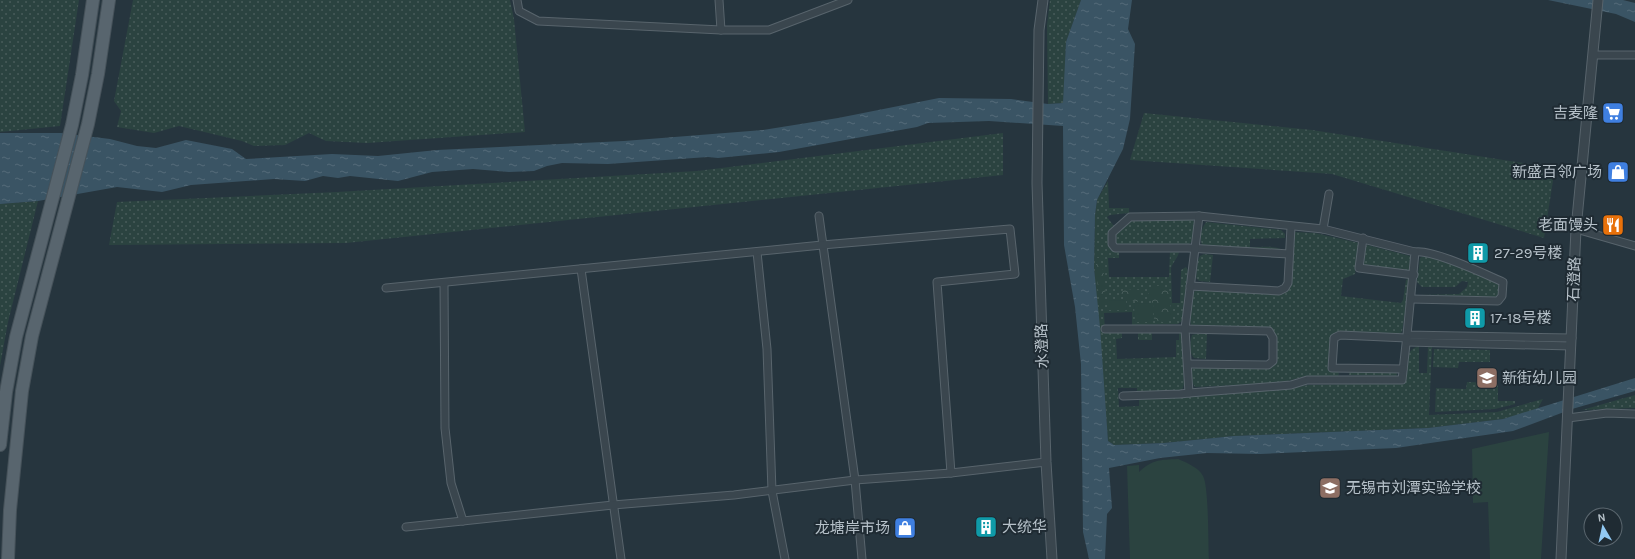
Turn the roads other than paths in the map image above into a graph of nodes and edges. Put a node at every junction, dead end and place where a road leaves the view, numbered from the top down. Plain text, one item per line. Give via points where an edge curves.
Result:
1 (93, 0) edge
2 (109, 0) edge
3 (517, 0) edge
4 (719, 0) edge
5 (848, 0) edge
6 (1043, 0) edge
7 (1598, 0) edge
8 (721, 30) junction
9 (1593, 55) junction
10 (1635, 55) edge
11 (1329, 194) dead end
12 (819, 216) dead end
13 (1199, 216) junction
14 (1291, 228) dead end
15 (1323, 229) junction
16 (1576, 229) junction
17 (42, 238) junction
18 (1363, 238) junction
19 (822, 245) junction
20 (56, 246) junction
21 (1635, 246) edge
22 (1194, 249) junction
23 (757, 252) junction
24 (1416, 252) junction
25 (1289, 254) junction
26 (581, 269) junction
27 (1414, 275) junction
28 (444, 283) junction
29 (29, 286) junction
30 (1190, 286) junction
31 (386, 288) dead end
32 (44, 290) junction
33 (1411, 299) junction
34 (1105, 329) dead end
35 (1185, 329) junction
36 (1407, 338) junction
37 (1571, 342) junction
38 (1188, 364) junction
39 (1345, 368) junction
40 (1403, 369) junction
41 (1344, 380) junction
42 (1189, 393) junction
43 (1123, 396) dead end
44 (1635, 414) edge
45 (1568, 418) junction
46 (0, 445) edge
47 (1046, 462) junction
48 (951, 473) junction
49 (855, 480) junction
50 (772, 491) junction
51 (614, 506) junction
52 (463, 521) junction
53 (406, 527) dead end
54 (8, 559) edge
55 (621, 559) edge
56 (784, 559) edge
57 (862, 559) edge
58 (1052, 559) edge
59 (1562, 559) edge

1 - 17 main road via 72,125
2 - 20 main road via 88,124
3 - 8 street via 519,11 538,21
4 - 8 street
5 - 8 street via 769,30
6 - 47 street, 水澄路 via 1039,30 1037,183
7 - 9 street, 石澄路
9 - 10 street
9 - 16 street, 石澄路
11 - 15 street
12 - 19 street
13 - 15 street
13 - 22 street
13 - 22 street via 1130,216 1114,230 1111,239 1115,248
14 - 25 street
15 - 18 street
16 - 21 street
16 - 37 street, 石澄路
17 - 20 main road via 47,250
17 - 29 main road
18 - 24 street
18 - 27 street via 1359,268
19 - 23 street
19 - 48 street via 1010,229 1015,274 937,282
19 - 49 street
20 - 32 main road
22 - 25 street
22 - 30 street
23 - 26 street
23 - 50 street via 767,349
24 - 27 street
24 - 33 street via 1422,251 1454,262 1503,282 1502,296 1498,301
25 - 30 street via 1288,283 1279,291
26 - 28 street
26 - 51 street
27 - 33 street
28 - 31 street
28 - 52 street via 445,428 451,483
29 - 32 main road via 39,284
29 - 46 main road via 16,337
30 - 35 street
32 - 54 main road via 22,391 10,510
33 - 36 street
34 - 35 street
35 - 38 street
35 - 38 street via 1269,332 1273,338 1272,361 1268,365
36 - 37 street
36 - 39 street via 1336,336 1332,345 1332,368
36 - 40 street
37 - 45 street, 石澄路
38 - 42 street
39 - 40 street
39 - 41 street
40 - 41 street via 1402,380
41 - 42 street via 1308,380 1291,385
42 - 43 street
44 - 45 street via 1607,413
45 - 59 street, 石澄路
47 - 48 street
47 - 58 street, 水澄路
48 - 49 street
49 - 50 street
49 - 57 street
50 - 51 street
50 - 56 street
51 - 52 street
51 - 55 street
52 - 53 street

